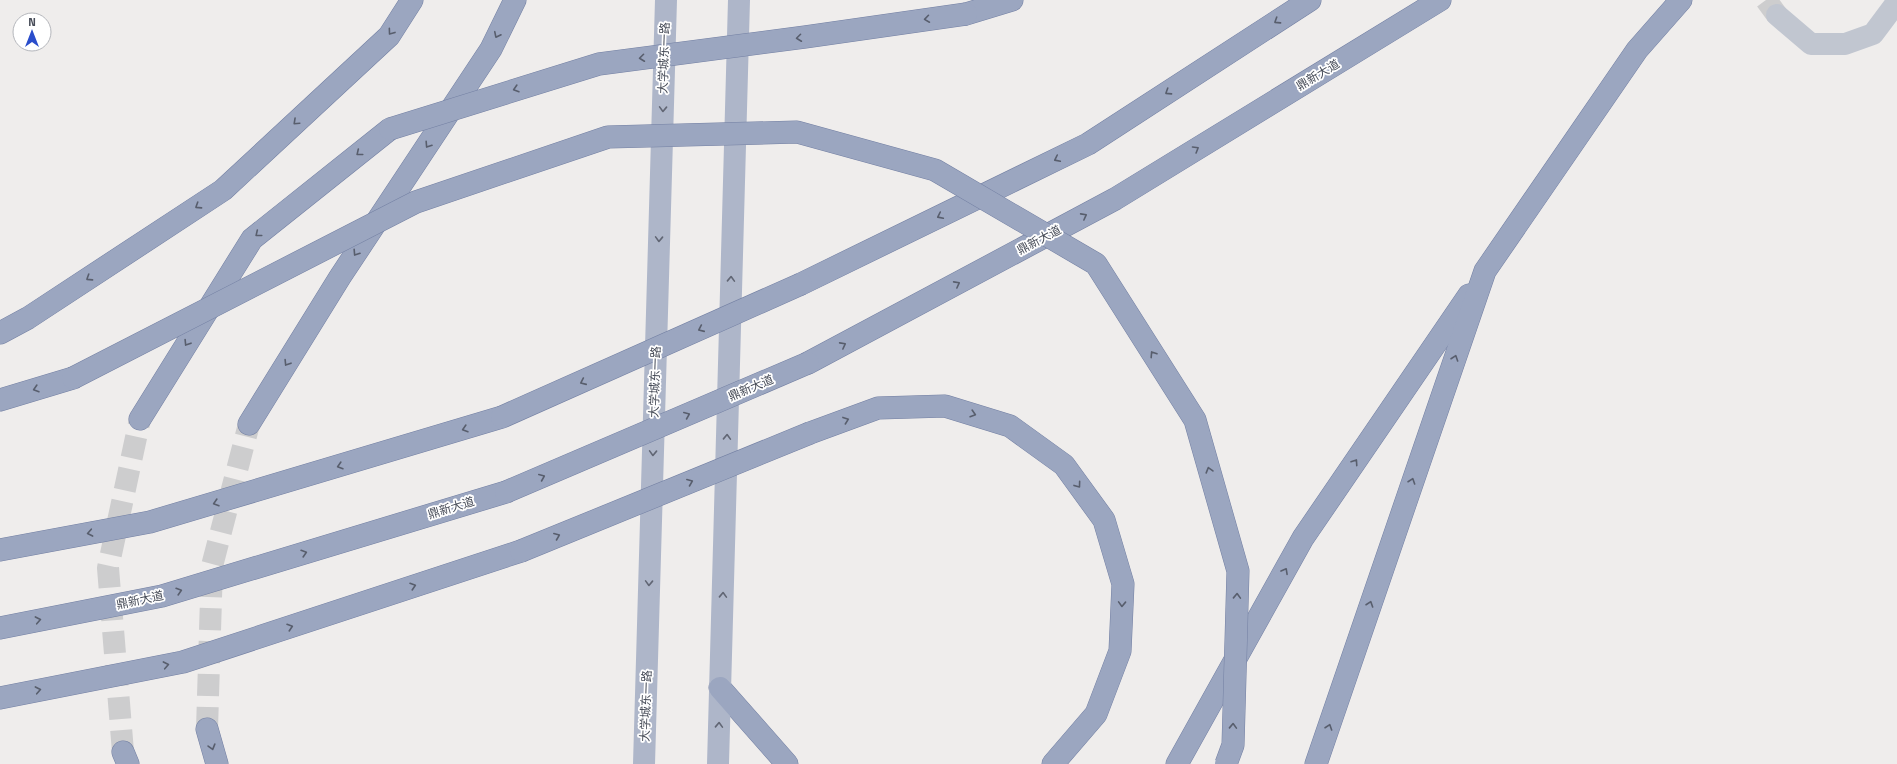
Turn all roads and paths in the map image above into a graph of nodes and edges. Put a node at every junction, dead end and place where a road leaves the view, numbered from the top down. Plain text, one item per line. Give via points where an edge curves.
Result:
1 (412, 0) edge
2 (514, 0) edge
3 (666, 0) edge
4 (739, 0) edge
5 (1012, 0) edge
6 (1310, 0) edge
7 (1440, 0) edge
8 (1682, 0) edge
9 (1897, 2) edge
10 (1777, 15) tunnel mouth
11 (1485, 271) junction
12 (0, 333) edge
13 (0, 400) edge
14 (140, 419) tunnel mouth
15 (250, 424) tunnel mouth
16 (0, 550) edge
17 (0, 628) edge
18 (720, 688) junction
19 (0, 698) edge
20 (207, 729) tunnel mouth
21 (216, 764) edge
22 (644, 764) edge
23 (718, 764) edge
24 (787, 764) edge
25 (1053, 764) edge
26 (1177, 764) edge
27 (1226, 764) edge
28 (1316, 764) edge

1 -> 12 highway via 388,36 223,190 28,318
2 -> 15 highway via 491,49 340,278
3 -> 22 main road, 大学城东一路
18 -> 4 main road
5 -> 14 highway, bridge via 966,14 805,38 599,64 390,129 252,239
6 -> 16 highway, bridge via 1088,144 801,284 502,418 150,522
17 -> 7 highway, 鼎新大道, bridge via 162,596 506,492 808,363 1115,199
8 - 11 highway via 1637,50
9 - 10 street via 1874,34 1845,44 1811,44
26 -> 11 highway via 1303,538
28 -> 11 highway
27 -> 13 highway, bridge via 1233,745 1238,571 1195,420 1096,264 935,170 797,132 608,137 416,202 73,378
23 -> 18 main road
18 - 24 highway
19 -> 25 highway, bridge via 183,662 520,551 810,433 878,408 945,406 1010,426 1064,465 1104,520 1123,584 1120,651 1096,714
20 -> 21 highway

